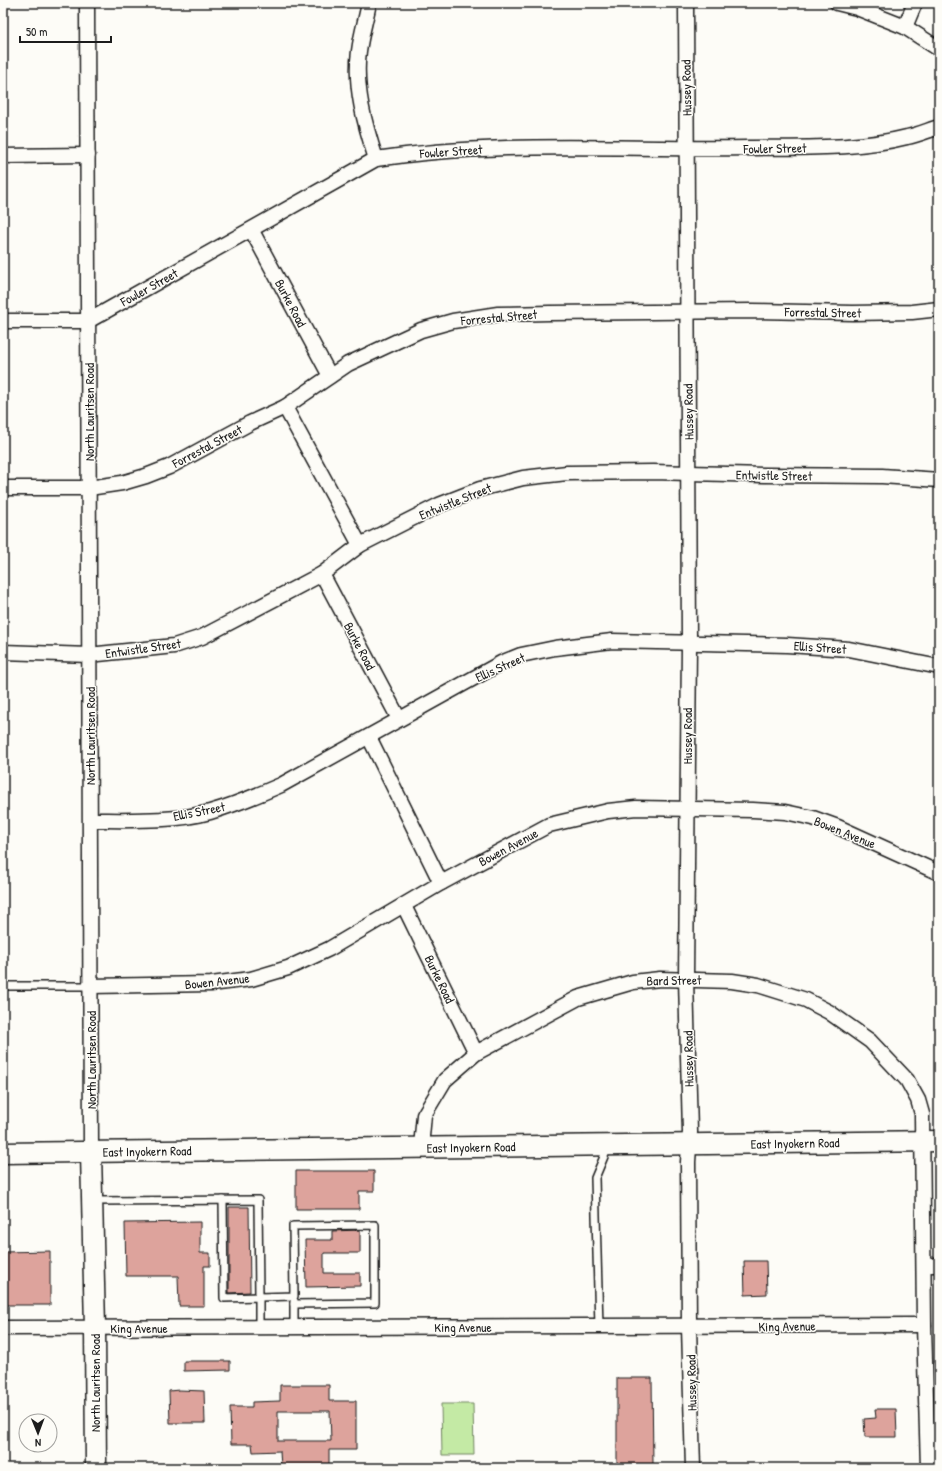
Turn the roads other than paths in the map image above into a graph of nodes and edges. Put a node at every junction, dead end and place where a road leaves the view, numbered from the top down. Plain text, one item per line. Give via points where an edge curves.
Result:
1 (87, 3) edge
2 (369, 3) edge
3 (686, 3) edge
4 (837, 3) edge
5 (915, 3) edge
6 (904, 26) junction
7 (939, 49) edge
8 (939, 126) edge
9 (687, 149) junction
10 (88, 155) junction
11 (3, 156) edge
12 (376, 159) junction
13 (252, 231) junction
14 (939, 309) edge
15 (686, 312) junction
16 (3, 321) edge
17 (88, 321) junction
18 (330, 376) junction
19 (285, 407) junction
20 (688, 472) junction
21 (939, 480) edge
22 (3, 488) edge
23 (89, 488) junction
24 (360, 545) junction
25 (322, 574) junction
26 (689, 644) junction
27 (3, 652) edge
28 (90, 655) junction
29 (939, 667) edge
30 (399, 719) junction
31 (369, 737) junction
32 (687, 809) junction
33 (91, 820) junction
34 (939, 873) edge
35 (441, 883) junction
36 (404, 906) junction
37 (686, 979) junction
38 (3, 986) edge
39 (90, 986) junction
40 (476, 1053) junction
41 (930, 1141) edge
42 (689, 1144) junction
43 (609, 1145) junction
44 (421, 1147) junction
45 (91, 1152) junction
46 (3, 1153) edge
47 (223, 1200) junction
48 (92, 1201) junction
49 (924, 1265) junction
50 (939, 1265) edge
51 (259, 1297) junction
52 (294, 1300) junction
53 (924, 1325) junction
54 (599, 1327) junction
55 (689, 1327) junction
56 (3, 1328) edge
57 (95, 1328) junction
58 (259, 1328) junction
59 (294, 1328) junction
60 (96, 1468) edge
61 (693, 1468) edge
62 (928, 1468) edge

1 - 10 street, North Lauritsen Road
2 - 12 street via 359,51 358,73 368,135
3 - 9 street, Hussey Road
4 - 6 street
5 - 6 street
6 - 7 street
8 - 9 street, Fowler Street via 908,137 867,144
9 - 12 street, Fowler Street via 500,148 417,153
9 - 15 street, Hussey Road
10 - 11 street
10 - 17 street, North Lauritsen Road
12 - 13 street, Fowler Street
13 - 17 street, Fowler Street
13 - 18 street, Burke Road
14 - 15 street, Forrestal Street via 853,313
15 - 18 street, Forrestal Street via 506,314 453,321 421,330 348,364
15 - 20 street, Hussey Road
16 - 17 street, Fowler Street
17 - 23 street, North Lauritsen Road
18 - 19 street, Forrestal Street
19 - 23 street, Forrestal Street via 169,467 122,483
19 - 24 street
20 - 21 street, Entwistle Street via 764,476 882,476
20 - 24 street, Entwistle Street via 567,474 523,478 480,489 439,505
20 - 26 street, Hussey Road
22 - 23 street, Forrestal Street
23 - 28 street, North Lauritsen Road
24 - 25 street, Entwistle Street
25 - 28 street, Entwistle Street via 202,637 174,646
25 - 30 street, Burke Road
26 - 29 street, Ellis Street via 787,645 849,649
26 - 30 street, Ellis Street via 612,641 522,655 501,663
26 - 32 street, Hussey Road
27 - 28 street, Entwistle Street
28 - 33 street, North Lauritsen Road
30 - 31 street, Ellis Street
31 - 33 street, Ellis Street via 281,785 244,801 208,812 134,820
31 - 35 street
32 - 34 street, Bowen Avenue via 785,812 813,818
32 - 35 street, Bowen Avenue via 636,808 608,811 549,825
32 - 37 street, Hussey Road
33 - 39 street, North Lauritsen Road
35 - 36 street, Bowen Avenue
36 - 39 street, Bowen Avenue via 329,949 288,968 251,979 211,984
36 - 40 street, Burke Road
37 - 40 street, Bard Street via 633,982 578,998
37 - 41 street, Bard Street via 758,984 806,1000 850,1025 870,1041 907,1080 918,1100
37 - 42 street, Hussey Road
38 - 39 lane
39 - 45 street, North Lauritsen Road
40 - 44 street, Bard Street via 445,1080 424,1115
41 - 42 street, East Inyokern Road
41 - 49 street, Bard Street
42 - 43 street, East Inyokern Road
42 - 55 street, Hussey Road
43 - 44 street, East Inyokern Road
43 - 54 lane via 595,1178
44 - 45 street, East Inyokern Road
45 - 46 street, East Inyokern Road
45 - 48 street, North Lauritsen Road
47 - 48 lane
47 - 51 lane via 258,1200
47 - 51 lane via 224,1298
48 - 57 street, North Lauritsen Road
49 - 50 street
49 - 53 street, Bard Street
51 - 52 lane
51 - 58 lane
52 - 52 lane via 293,1226 375,1225 376,1303
52 - 59 lane
53 - 55 street, King Avenue
53 - 62 street, Bard Street
54 - 55 street, King Avenue
54 - 59 street, King Avenue
55 - 61 street, Hussey Road
56 - 57 street, King Avenue
57 - 58 street, King Avenue
57 - 60 street, North Lauritsen Road
58 - 59 street, King Avenue

